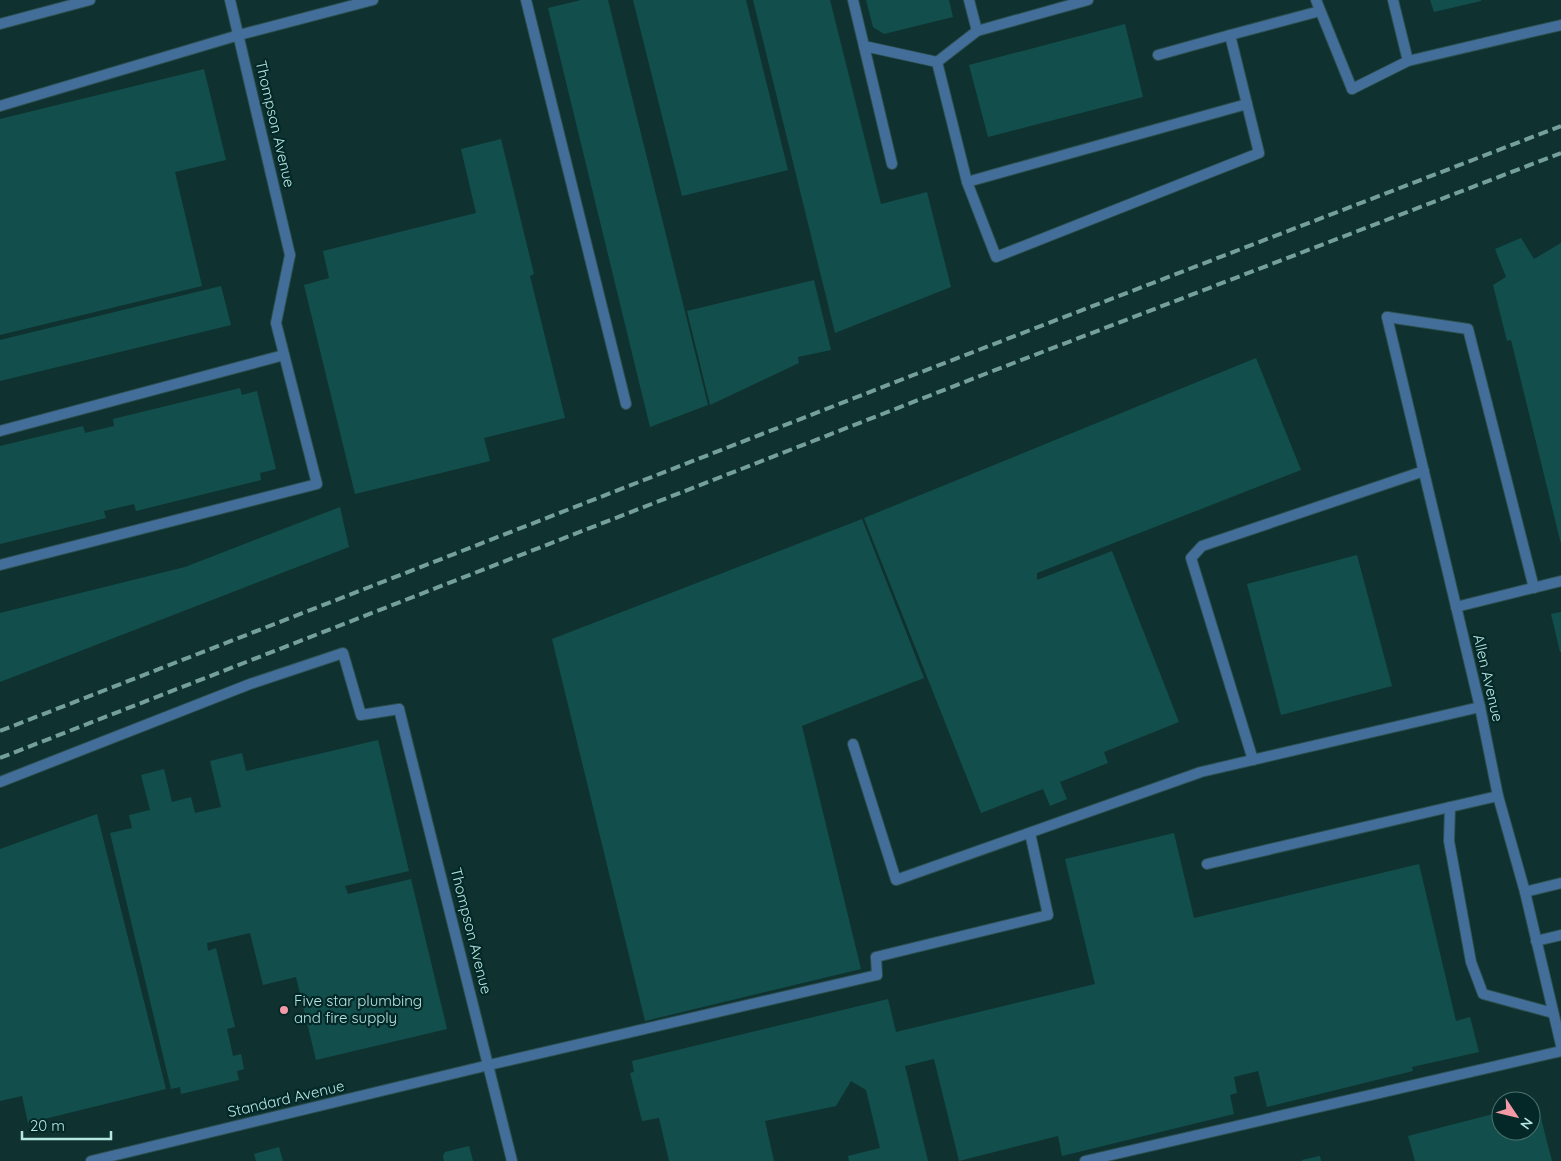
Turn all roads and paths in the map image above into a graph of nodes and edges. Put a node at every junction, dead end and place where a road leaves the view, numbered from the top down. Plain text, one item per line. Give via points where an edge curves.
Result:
1 (90, 0) edge
2 (230, 0) edge
3 (373, 0) edge
4 (526, 0) edge
5 (852, 0) edge
6 (968, 0) edge
7 (1088, 0) edge
8 (1316, 0) edge
9 (1393, 0) edge
10 (1320, 11) junction
11 (0, 24) edge
12 (1561, 25) edge
13 (977, 31) junction
14 (1230, 34) junction
15 (239, 35) junction
16 (864, 46) junction
17 (1158, 55) dead end
18 (1408, 61) junction
19 (937, 62) junction
20 (1247, 104) junction
21 (0, 106) edge
22 (892, 164) dead end
23 (967, 182) junction
24 (284, 355) junction
25 (626, 404) dead end
26 (0, 431) edge
27 (1424, 471) junction
28 (0, 565) edge
29 (1561, 581) edge
30 (1534, 588) junction
31 (1456, 607) junction
32 (1480, 706) junction
33 (852, 744) dead end
34 (1253, 760) junction
35 (0, 782) edge
36 (1498, 796) junction
37 (1450, 807) junction
38 (1030, 833) junction
39 (1207, 864) dead end
40 (1561, 883) edge
41 (1524, 892) junction
42 (1561, 936) edge
43 (1536, 941) junction
44 (1553, 1013) junction
45 (1561, 1045) edge
46 (1561, 1051) edge
47 (489, 1065) junction
48 (91, 1161) edge
49 (512, 1161) edge
50 (1084, 1161) edge

1 - 11 street
2 - 15 street, Thompson Avenue
3 - 15 street
4 - 25 street
5 - 16 street
6 - 13 street
7 - 13 street
8 - 10 street
9 - 18 street
10 - 14 street
10 - 18 street via 1352,89
12 - 18 street
13 - 19 street
14 - 17 street
14 - 20 street
15 - 21 street
15 - 24 street, Thompson Avenue via 290,255 276,323
16 - 19 street
16 - 22 street
19 - 23 street
20 - 23 street
20 - 23 street via 1259,153 996,257
24 - 26 street
24 - 28 street via 317,484
27 - 30 street, Allen Avenue via 1387,317 1468,329
27 - 31 street, Allen Avenue
27 - 34 street via 1202,546 1191,558
29 - 30 street
30 - 31 street
31 - 32 street, Allen Avenue
32 - 34 street
32 - 36 street, Allen Avenue
33 - 38 street via 896,880
34 - 38 street via 1201,772
35 - 47 street, Thompson Avenue via 250,684 343,653 361,715 399,709
36 - 37 street
36 - 41 street, Allen Avenue
37 - 39 street
37 - 44 street via 1448,841 1471,962 1484,994
38 - 47 street, Standard Avenue via 1048,915 876,956 877,975
40 - 41 street
41 - 43 street, Allen Avenue
42 - 43 street
43 - 44 street, Allen Avenue
44 - 45 street, Allen Avenue
46 - 50 street
47 - 48 street, Standard Avenue
47 - 49 street, Thompson Avenue

